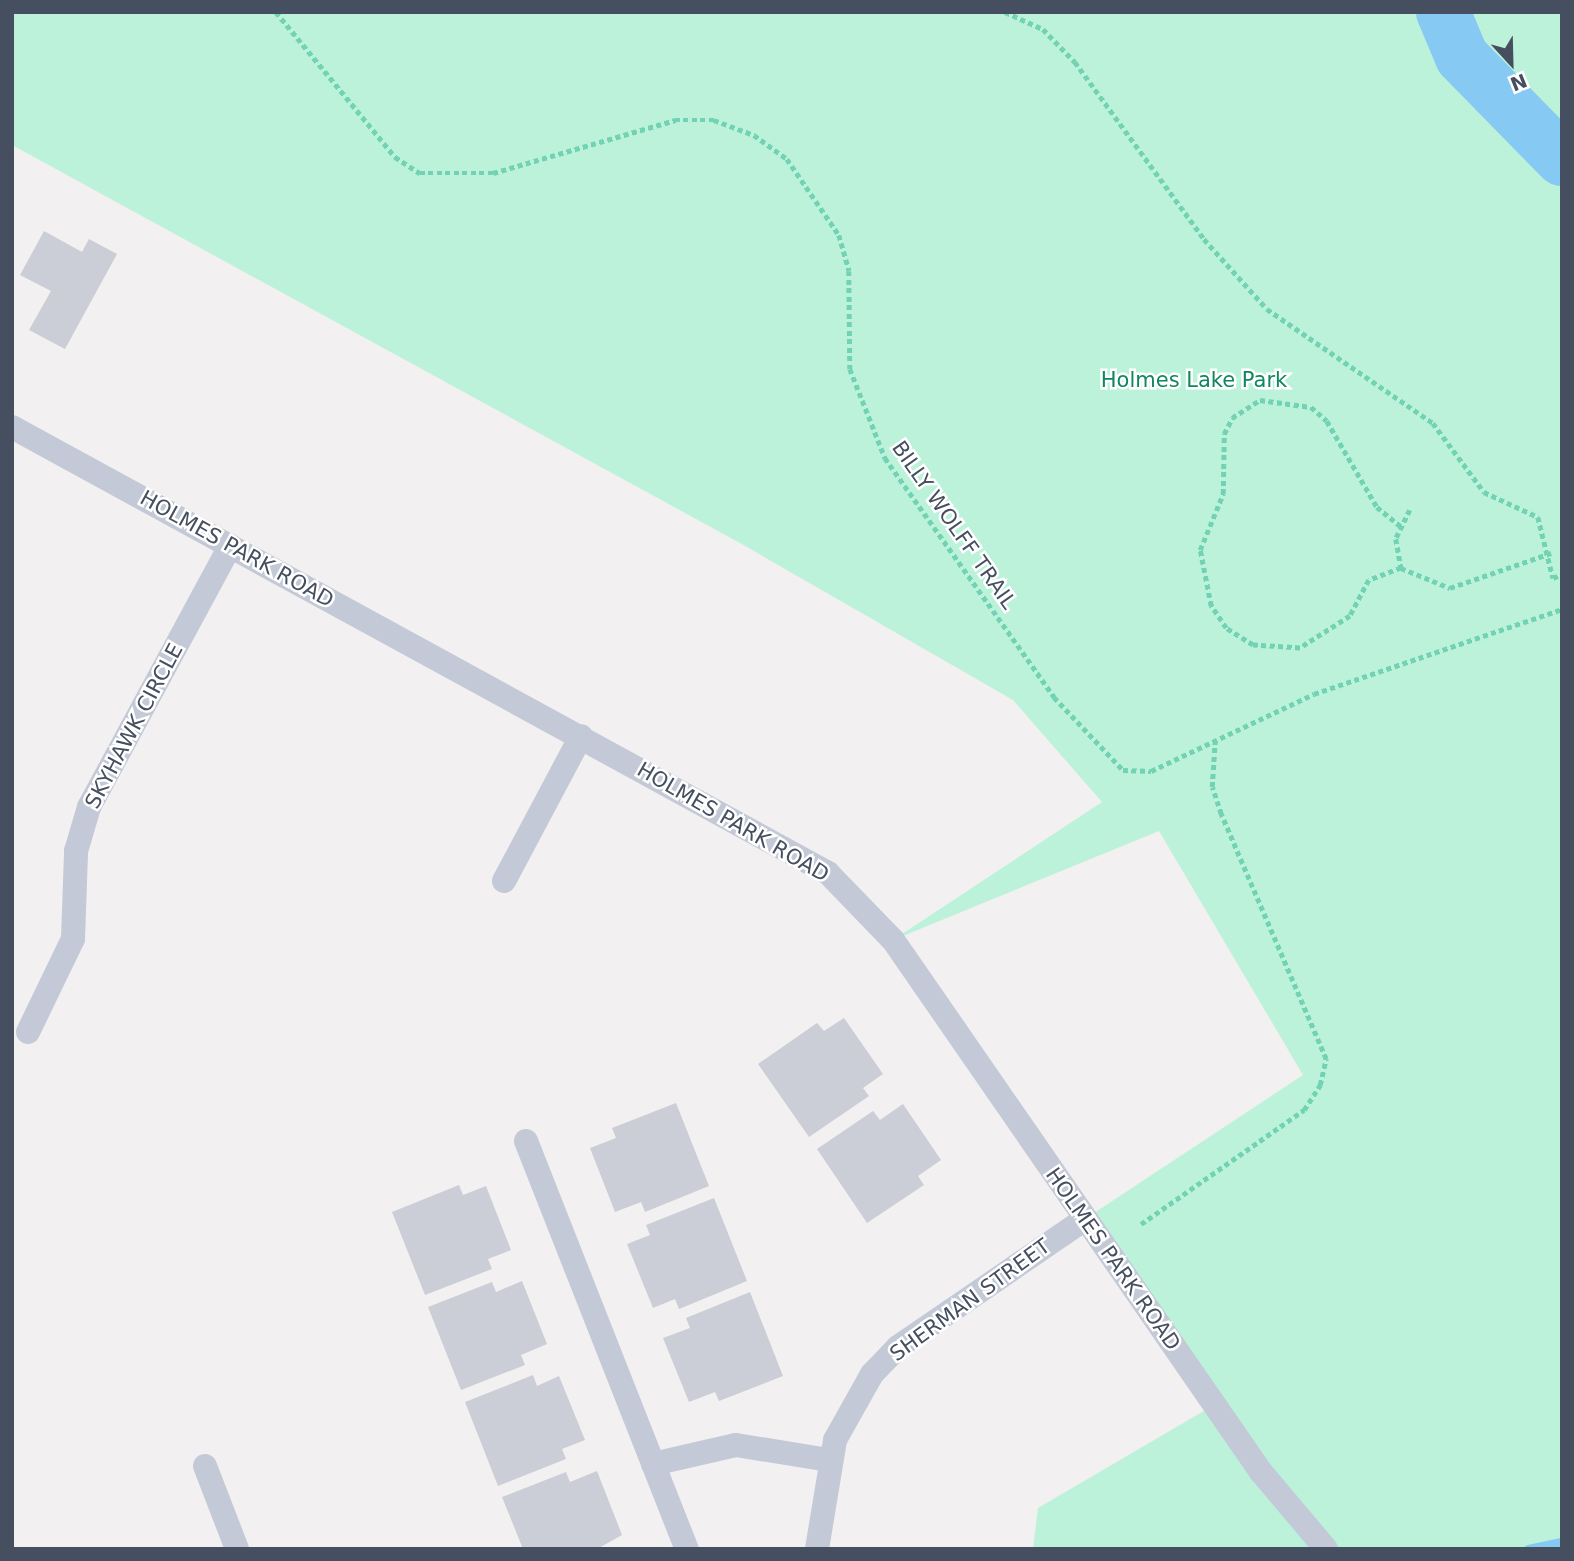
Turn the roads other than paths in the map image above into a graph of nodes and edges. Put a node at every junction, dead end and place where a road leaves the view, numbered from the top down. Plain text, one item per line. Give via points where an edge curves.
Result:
1 (12, 427) edge
2 (230, 545) junction
3 (581, 736) junction
4 (504, 881) dead end
5 (28, 1032) dead end
6 (526, 1141) dead end
7 (1085, 1219) junction
8 (830, 1460) junction
9 (653, 1464) junction
10 (205, 1466) dead end
11 (237, 1549) edge
12 (687, 1549) edge
13 (817, 1549) edge
14 (1326, 1549) edge

1 - 2 street, HOLMES PARK ROAD
2 - 3 street, HOLMES PARK ROAD
2 - 5 street, SKYHAWK CIRCLE via 89,807 76,851 73,939
3 - 4 street
3 - 7 street, HOLMES PARK ROAD via 800,855 863,903
6 - 9 street
7 - 8 street, SHERMAN STREET via 898,1347 850,1405
7 - 14 street, HOLMES PARK ROAD via 1261,1472
8 - 9 street via 737,1445
8 - 13 street, SHERMAN STREET
9 - 12 street
10 - 11 street

